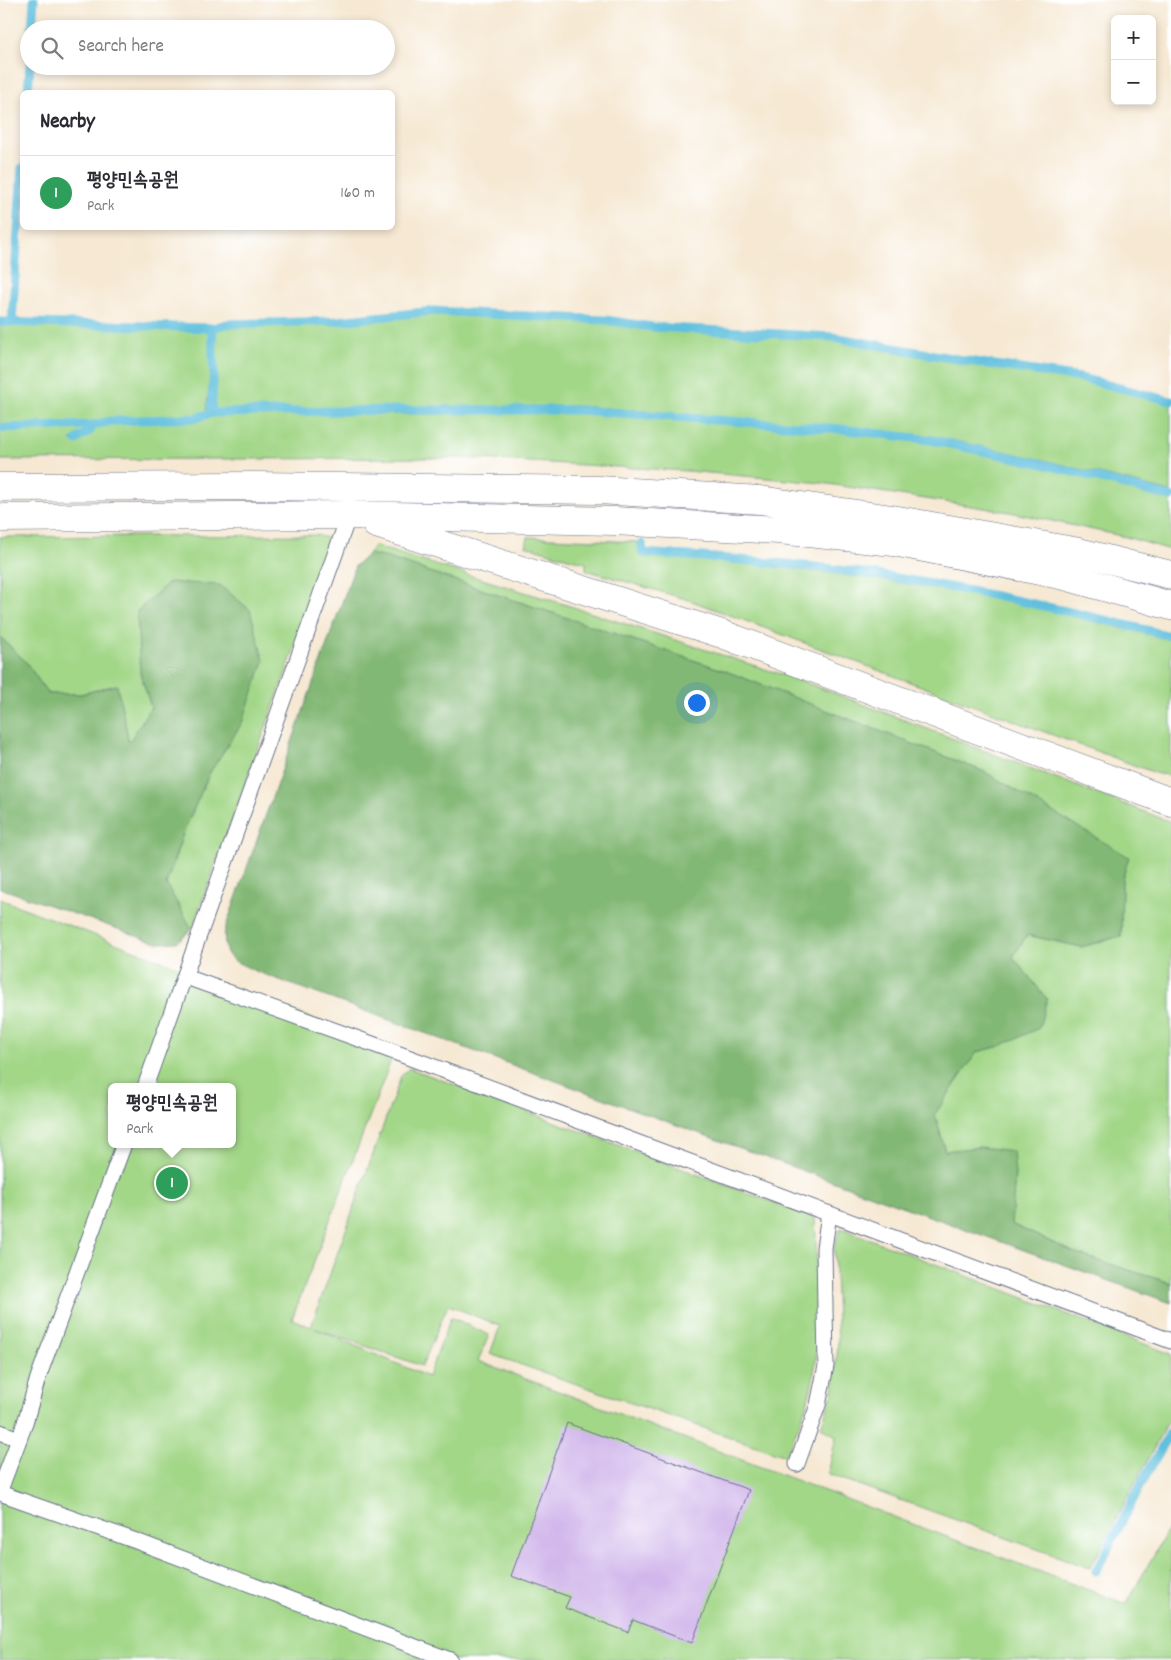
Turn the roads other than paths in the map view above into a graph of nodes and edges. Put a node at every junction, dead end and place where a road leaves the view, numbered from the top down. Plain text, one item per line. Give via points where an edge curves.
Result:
1 (0, 487) edge
2 (349, 515) junction
3 (0, 518) edge
4 (1171, 575) edge
5 (1171, 606) edge
6 (1171, 802) edge
7 (186, 977) junction
8 (147, 1083) edge
9 (123, 1148) edge
10 (829, 1214) junction
11 (1171, 1341) edge
12 (0, 1432) edge
13 (19, 1439) junction
14 (797, 1464) dead end
15 (0, 1492) edge
16 (450, 1660) edge

1 - 4 highway via 599,490 760,500 1079,552
2 - 3 highway
2 - 5 highway via 614,521 779,530 894,542 1065,576
2 - 6 highway via 722,634
2 - 7 lane
7 - 8 lane
7 - 10 lane
9 - 13 lane via 38,1378
10 - 11 lane
10 - 14 lane via 824,1248 826,1366 818,1406
12 - 13 lane
13 - 15 lane
15 - 16 lane

